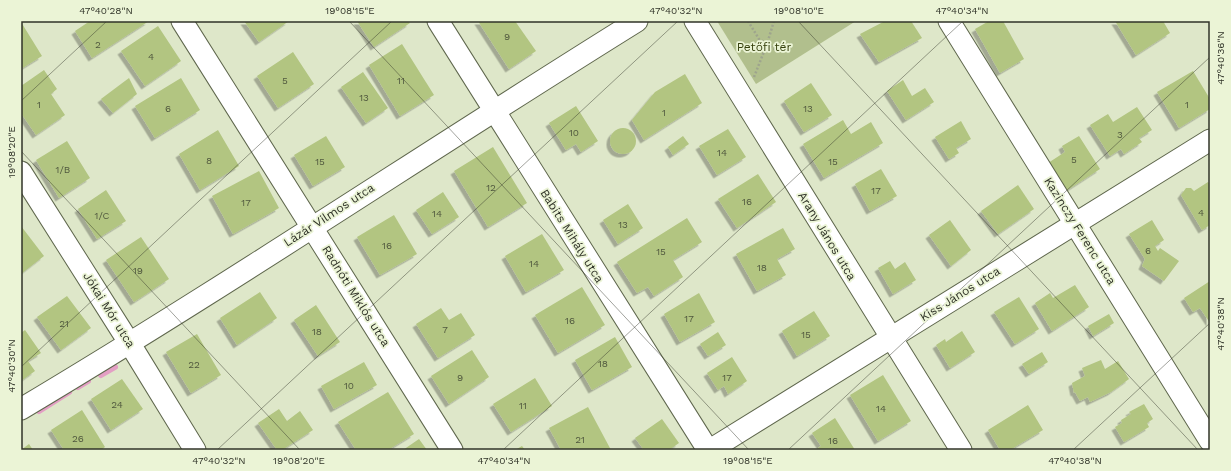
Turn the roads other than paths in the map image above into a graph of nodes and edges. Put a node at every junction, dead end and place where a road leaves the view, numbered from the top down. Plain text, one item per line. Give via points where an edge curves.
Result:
1 (182, 21) edge
2 (438, 21) edge
3 (637, 21) edge
4 (695, 21) edge
5 (949, 21) edge
6 (493, 110) junction
7 (1210, 140) edge
8 (21, 172) edge
9 (1075, 223) junction
10 (312, 226) junction
11 (890, 338) junction
12 (130, 344) junction
13 (21, 409) edge
14 (1210, 441) edge
15 (195, 450) edge
16 (452, 450) edge
17 (709, 450) edge
18 (961, 450) edge

1 - 10 street, Radnóti Miklós utca
2 - 6 street, Babits Mihály utca
3 - 6 street, Lázár Vilmos utca
4 - 11 street, Arany János utca
5 - 9 street, Kazinczy Ferenc utca
6 - 10 street, Lázár Vilmos utca
6 - 17 street, Babits Mihály utca
7 - 9 street, Kiss János utca
8 - 12 street, Jókai Mór utca
9 - 11 street, Kiss János utca
9 - 14 street, Kazinczy Ferenc utca
10 - 12 street, Lázár Vilmos utca
10 - 16 street, Radnóti Miklós utca
11 - 17 street, Kiss János utca
11 - 18 street, Arany János utca
12 - 13 street, Lázár Vilmos utca
12 - 15 street, Jókai Mór utca

